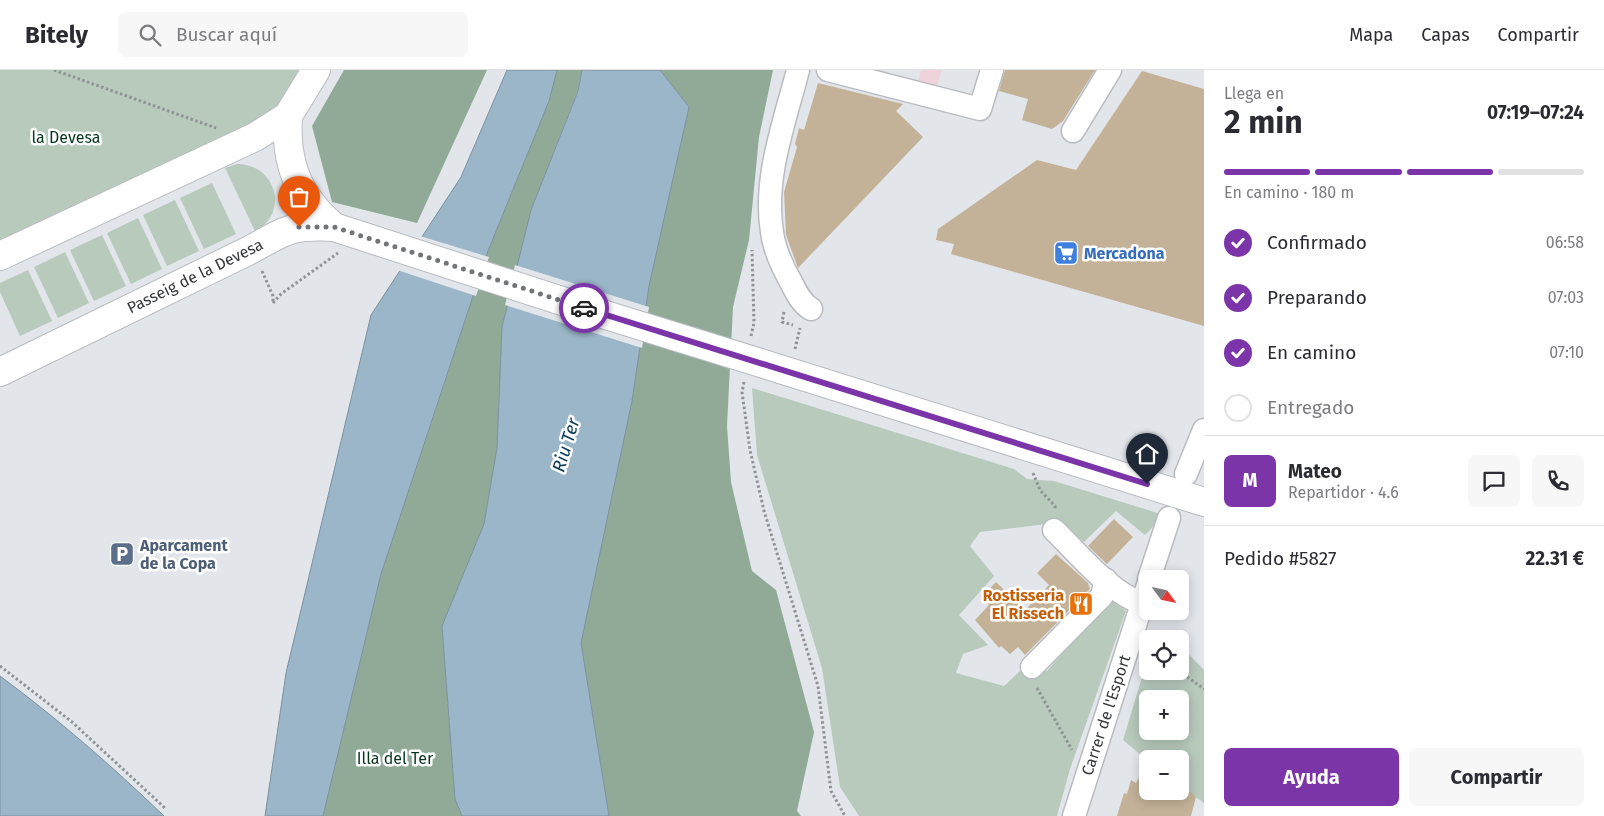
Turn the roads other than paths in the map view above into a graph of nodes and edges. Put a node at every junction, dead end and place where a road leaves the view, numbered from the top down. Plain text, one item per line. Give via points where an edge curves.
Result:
1 (316, 70) edge
2 (798, 70) edge
3 (813, 70) edge
4 (828, 70) edge
5 (992, 70) edge
6 (1110, 70) edge
7 (288, 116) junction
8 (1073, 132) dead end
9 (792, 142) dead end
10 (349, 238) junction
11 (0, 256) edge
12 (807, 314) road end
13 (0, 372) edge
14 (1204, 430) edge
15 (1186, 474) dead end
16 (1204, 502) edge
17 (1170, 518) dead end
18 (1054, 530) road end
19 (1153, 570) edge
20 (1106, 580) junction
21 (1139, 597) edge
22 (1139, 613) edge
23 (1032, 667) road end
24 (1074, 816) edge

1 - 7 main road
2 - 12 street via 776,158 771,193 772,232 787,274
3 - 9 street
4 - 5 street via 980,109
6 - 8 street
7 - 10 main road via 286,140 301,187 316,212
7 - 11 main road via 256,137
10 - 13 main road, Passeig de la Devesa via 309,226 288,229
10 - 16 main road, bridge
14 - 15 street
17 - 19 street
18 - 20 street
20 - 21 street via 1132,600
20 - 23 street via 1102,596
22 - 24 street, Carrer de l'Esport

